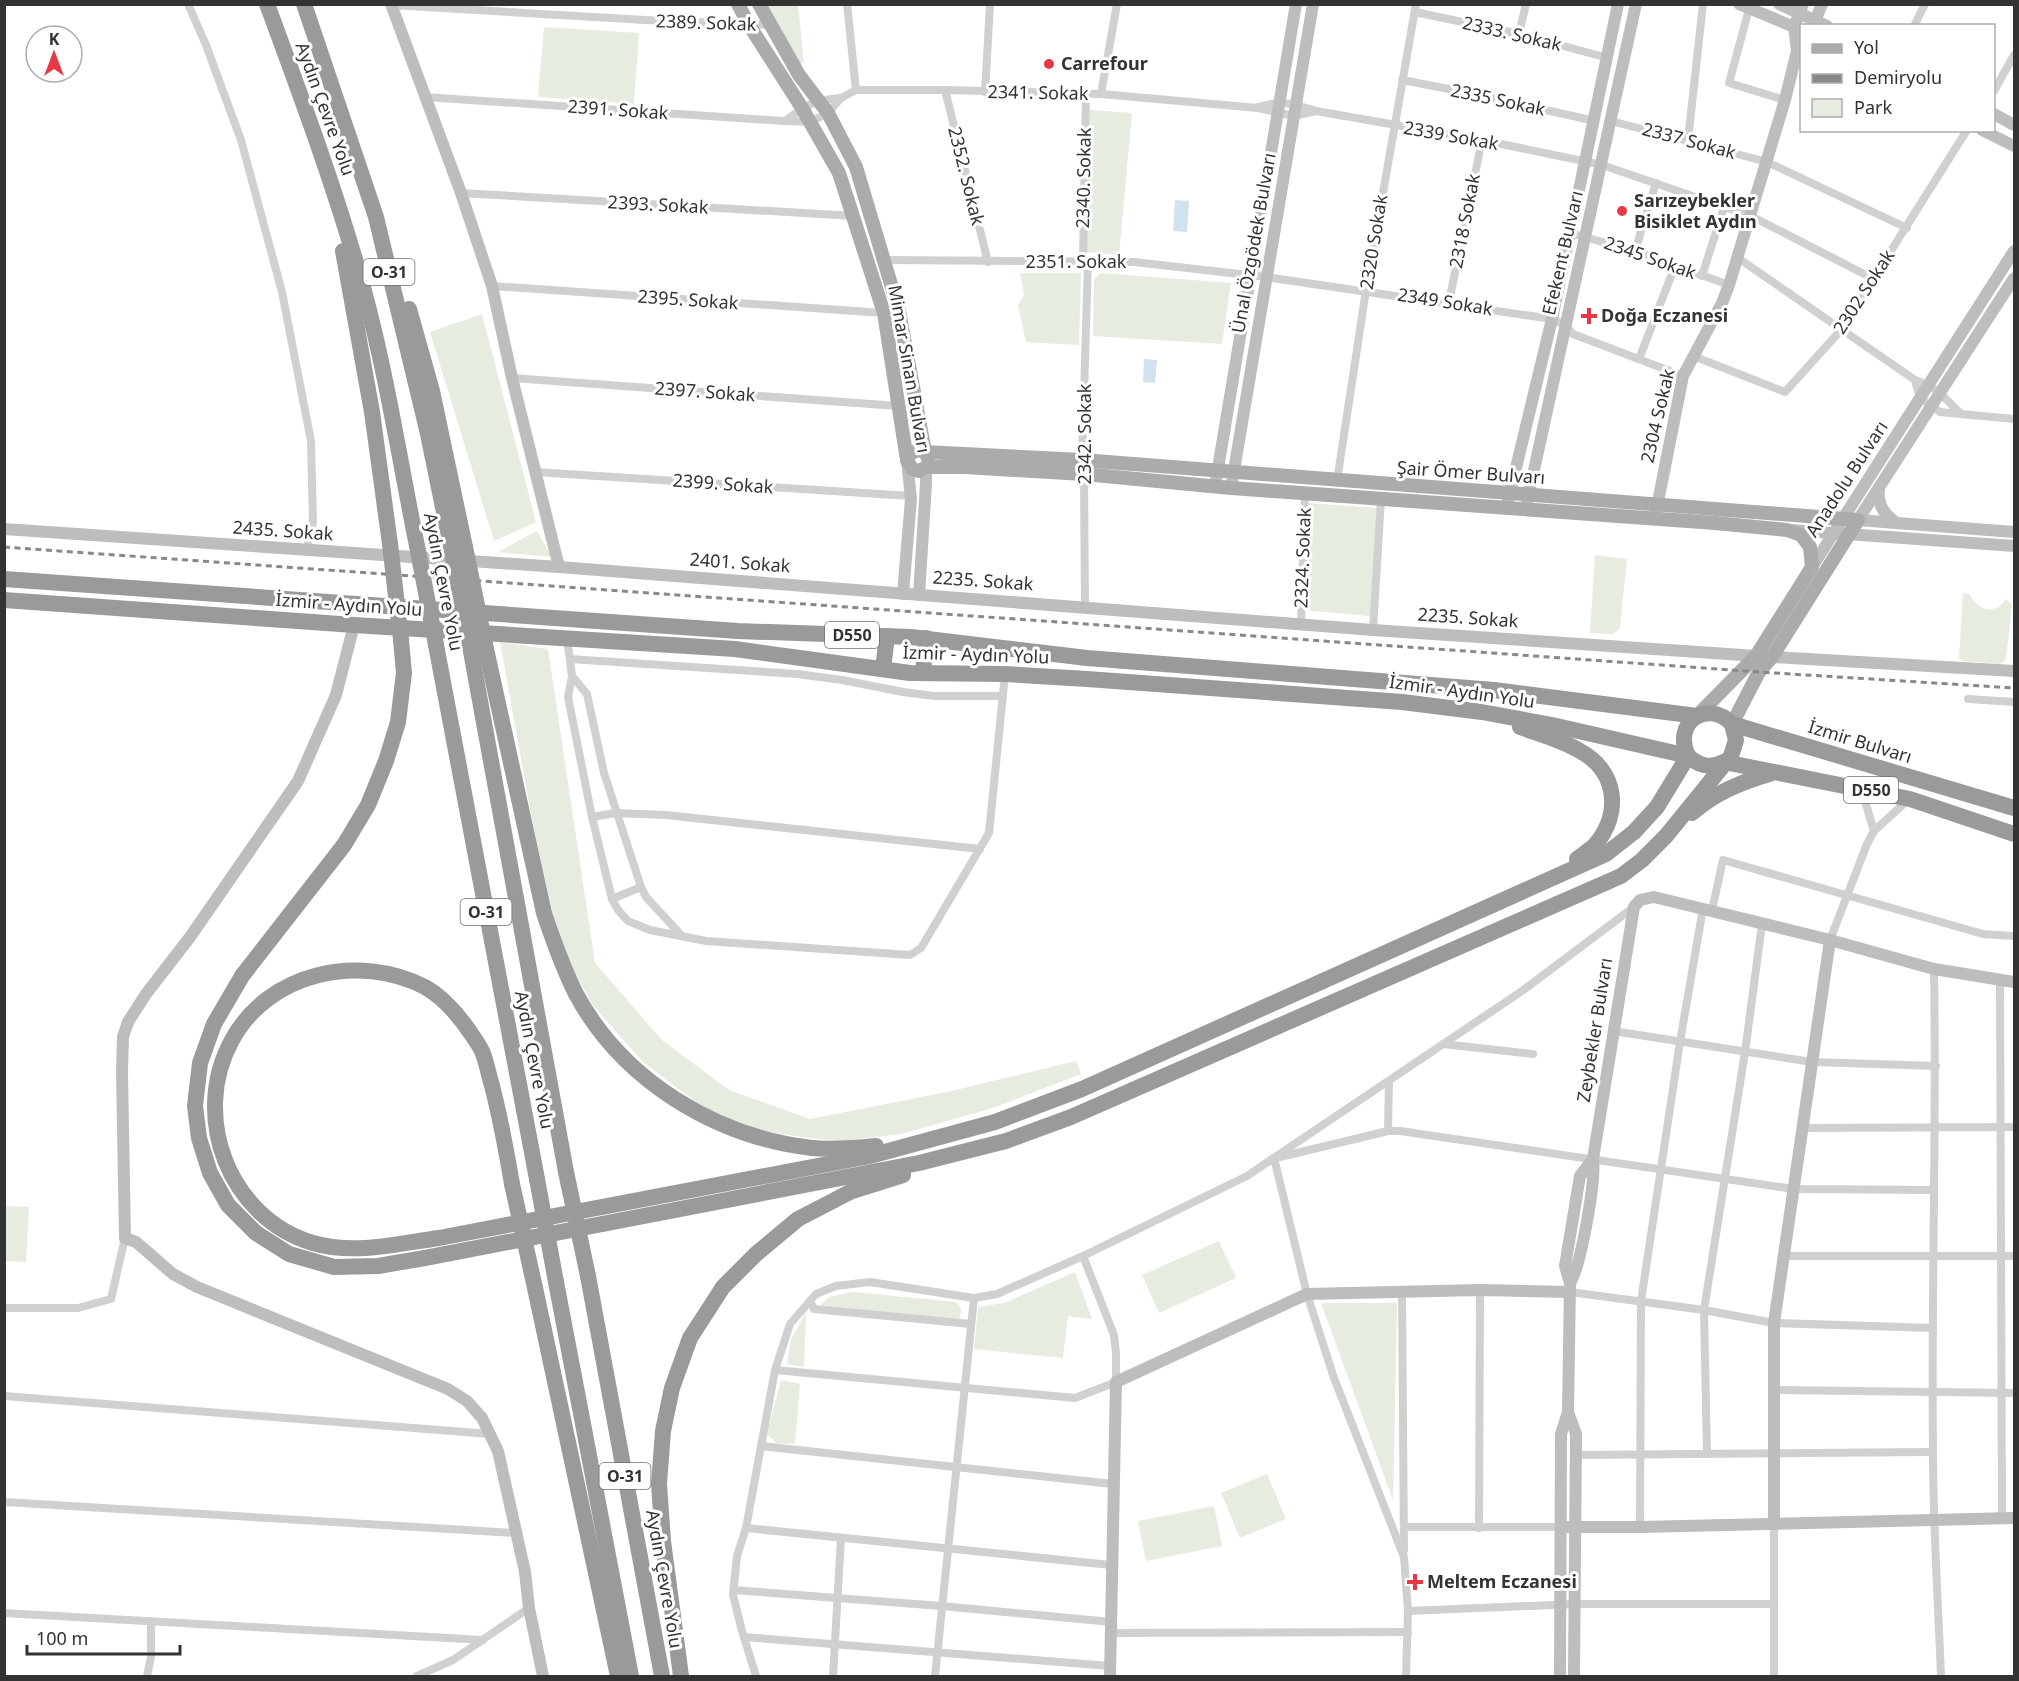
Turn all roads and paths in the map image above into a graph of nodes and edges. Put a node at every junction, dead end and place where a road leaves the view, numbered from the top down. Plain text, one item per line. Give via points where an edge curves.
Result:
1 (188, 4) edge
2 (267, 4) edge
3 (304, 4) edge
4 (738, 4) edge
5 (759, 4) edge
6 (847, 4) edge
7 (990, 4) edge
8 (1117, 4) edge
9 (1296, 4) edge
10 (1313, 4) edge
11 (1526, 4) edge
12 (1618, 4) edge
13 (1636, 4) edge
14 (1703, 4) edge
15 (1779, 4) edge
16 (1822, 4) edge
17 (1925, 4) edge
18 (391, 5) edge
19 (1744, 7) edge
20 (1415, 8) edge
21 (1802, 9) edge
22 (1819, 24) edge
23 (1915, 24) edge
24 (748, 25) junction
25 (770, 26) junction
26 (1798, 29) edge
27 (1519, 34) junction
28 (1799, 48) edge
29 (2014, 55) edge
30 (1608, 58) junction
31 (1402, 80) junction
32 (1995, 89) edge
33 (856, 90) junction
34 (945, 90) junction
35 (985, 92) junction
36 (1086, 94) junction
37 (1101, 94) junction
38 (425, 97) junction
39 (841, 98) junction
40 (818, 100) junction
41 (1785, 100) junction
42 (1277, 107) junction
43 (802, 108) junction
44 (1294, 110) junction
45 (828, 113) junction
46 (1995, 114) edge
47 (1611, 121) junction
48 (784, 122) junction
49 (810, 122) junction
50 (1595, 122) junction
51 (2014, 124) edge
52 (1394, 126) junction
53 (1966, 132) edge
54 (1986, 132) edge
55 (1482, 140) junction
56 (1688, 140) junction
57 (2014, 146) edge
58 (1586, 162) junction
59 (1767, 162) junction
60 (1602, 165) junction
61 (331, 182) junction
62 (1656, 183) junction
63 (462, 193) junction
64 (1724, 207) junction
65 (854, 216) junction
66 (1751, 216) junction
67 (1907, 228) junction
68 (1570, 233) junction
69 (1586, 237) junction
70 (1635, 251) junction
71 (2014, 251) edge
72 (1738, 258) junction
73 (885, 260) junction
74 (1086, 261) junction
75 (988, 262) junction
76 (869, 263) junction
77 (1676, 266) junction
78 (2002, 271) junction
79 (1251, 275) junction
80 (1866, 275) dead end
81 (1702, 276) junction
82 (1266, 277) junction
83 (2014, 277) edge
84 (1729, 285) junction
85 (492, 286) junction
86 (1366, 290) junction
87 (1449, 302) junction
88 (899, 311) junction
89 (884, 313) junction
90 (1552, 319) junction
91 (1565, 325) junction
92 (1841, 330) junction
93 (1693, 356) junction
94 (1639, 359) junction
95 (1683, 376) junction
96 (512, 378) junction
97 (1915, 380) junction
98 (1929, 384) junction
99 (1940, 393) junction
100 (1920, 398) junction
101 (898, 406) junction
102 (1931, 406) junction
103 (1960, 413) junction
104 (2014, 419) edge
105 (925, 452) junction
106 (907, 460) junction
107 (926, 467) junction
108 (1083, 467) junction
109 (1217, 471) junction
110 (535, 472) junction
111 (1233, 473) junction
112 (1337, 481) junction
113 (1215, 486) junction
114 (1231, 488) junction
115 (1879, 489) junction
116 (1305, 493) junction
117 (911, 496) junction
118 (1381, 498) junction
119 (1508, 501) junction
120 (1527, 503) junction
121 (1657, 504) junction
122 (1655, 519) junction
123 (1842, 519) junction
124 (1858, 520) junction
125 (1898, 523) junction
126 (4, 529) edge
127 (1787, 530) junction
128 (2014, 532) edge
129 (1833, 533) junction
130 (1850, 534) junction
131 (2014, 546) edge
132 (306, 551) junction
133 (559, 567) junction
134 (1812, 567) junction
135 (4, 579) edge
136 (903, 594) junction
137 (919, 595) junction
138 (4, 600) edge
139 (1085, 606) junction
140 (1301, 624) junction
141 (354, 625) junction
142 (1373, 630) junction
143 (887, 636) junction
144 (567, 638) junction
145 (926, 638) junction
146 (478, 647) junction
147 (1756, 656) junction
148 (1772, 657) junction
149 (570, 659) junction
150 (883, 669) junction
151 (2014, 671) edge
152 (923, 673) junction
153 (1005, 674) junction
154 (572, 676) junction
155 (1003, 696) junction
156 (1968, 699) dead end
157 (2014, 702) edge
158 (1482, 712) junction
159 (1697, 716) junction
160 (1731, 724) junction
161 (1688, 756) junction
162 (1724, 762) junction
163 (1776, 772) junction
164 (1861, 788) junction
165 (1910, 799) junction
166 (2014, 808) edge
167 (615, 813) junction
168 (592, 817) junction
169 (1874, 831) junction
170 (2014, 834) edge
171 (1666, 836) junction
172 (980, 849) junction
173 (1544, 882) junction
174 (641, 887) junction
175 (1848, 894) junction
176 (612, 899) junction
177 (1634, 907) junction
178 (1707, 909) junction
179 (1762, 924) junction
180 (682, 936) junction
181 (2014, 936) edge
182 (1830, 940) junction
183 (1934, 969) junction
184 (2000, 980) junction
185 (2014, 982) edge
186 (1613, 1031) junction
187 (1680, 1042) junction
188 (1443, 1044) junction
189 (1745, 1052) junction
190 (1533, 1054) dead end
191 (1812, 1062) junction
192 (1936, 1066) junction
193 (1389, 1081) junction
194 (1935, 1127) junction
195 (2000, 1127) junction
196 (2014, 1127) edge
197 (1803, 1128) junction
198 (1388, 1131) junction
199 (934, 1140) junction
200 (1006, 1141) junction
201 (1274, 1158) junction
202 (1593, 1159) junction
203 (1661, 1169) junction
204 (1724, 1179) junction
205 (1794, 1189) junction
206 (1933, 1190) junction
207 (125, 1238) junction
208 (1083, 1256) junction
209 (1783, 1256) junction
210 (1933, 1256) junction
211 (2000, 1256) junction
212 (2014, 1256) edge
213 (1570, 1287) junction
214 (1480, 1290) junction
215 (1402, 1292) junction
216 (1308, 1294) junction
217 (974, 1298) junction
218 (810, 1301) junction
219 (1641, 1301) junction
220 (4, 1308) edge
221 (1704, 1310) junction
222 (971, 1323) junction
223 (1774, 1323) junction
224 (1933, 1328) junction
225 (775, 1370) junction
226 (1116, 1382) junction
227 (965, 1388) junction
228 (1774, 1390) junction
229 (1933, 1393) junction
230 (2014, 1393) edge
231 (2000, 1394) junction
232 (4, 1396) edge
233 (1568, 1412) junction
234 (490, 1434) junction
235 (761, 1446) junction
236 (1933, 1452) junction
237 (1641, 1454) junction
238 (1707, 1454) junction
239 (1774, 1454) junction
240 (1575, 1455) junction
241 (957, 1468) junction
242 (1113, 1484) junction
243 (4, 1502) edge
244 (2008, 1518) edge
245 (1935, 1519) junction
246 (1774, 1524) junction
247 (1404, 1527) junction
248 (1561, 1527) junction
249 (1575, 1527) junction
250 (1640, 1527) junction
251 (746, 1528) junction
252 (1479, 1528) junction
253 (516, 1533) junction
254 (841, 1538) junction
255 (947, 1548) junction
256 (1404, 1557) junction
257 (1111, 1565) junction
258 (734, 1590) junction
259 (837, 1598) junction
260 (1560, 1604) junction
261 (1575, 1604) junction
262 (1773, 1604) junction
263 (941, 1606) junction
264 (529, 1608) junction
265 (1408, 1611) junction
266 (4, 1613) edge
267 (151, 1621) junction
268 (1111, 1627) junction
269 (1408, 1632) junction
270 (744, 1637) junction
271 (483, 1640) junction
272 (834, 1644) junction
273 (938, 1653) junction
274 (1110, 1671) edge
275 (147, 1677) edge
276 (417, 1677) edge
277 (543, 1677) edge
278 (618, 1677) edge
279 (631, 1677) edge
280 (662, 1677) edge
281 (681, 1677) edge
282 (756, 1677) edge
283 (832, 1677) edge
284 (935, 1677) edge
285 (1406, 1677) edge
286 (1560, 1677) edge
287 (1574, 1677) edge
288 (1774, 1677) edge
289 (1941, 1677) edge

1 - 132 street via 241,140 282,292 311,441 313,523
2 - 61 highway, Aydın Çevre Yolu / O-31
3 - 146 highway, Aydın Çevre Yolu / O-31, bridge via 376,217 458,547
4 - 24 main road, Mimar Sinan Bulvarı
5 - 25 main road, Mimar Sinan Bulvarı
6 - 33 street
7 - 35 street
8 - 37 street
9 - 42 street, Ünal Özgödek Bulvarı
10 - 44 street, Ünal Özgödek Bulvarı
11 - 27 street
12 - 30 street, Efekent Bulvarı
13 - 47 street, Efekent Bulvarı
14 - 56 street
15 - 21 street
16 - 22 street
17 - 23 street
18 - 24 street, 2389. Sokak
18 - 38 street
19 - 26 street
19 - 41 street via 1729,83
20 - 27 street, 2333. Sokak
20 - 31 street, 2320 Sokak
21 - 22 street
21 - 26 street
24 - 25 street, 2389. Sokak
24 - 43 main road, Mimar Sinan Bulvarı
25 - 40 main road, Mimar Sinan Bulvarı
26 - 28 street
27 - 30 street, 2333. Sokak
28 - 41 street, 2304 Sokak
29 - 32 street
30 - 50 street, Efekent Bulvarı
31 - 50 street, 2335 Sokak
31 - 52 street, 2320 Sokak
33 - 34 street, 2341. Sokak
33 - 39 street, 2341. Sokak
34 - 35 street, 2341. Sokak
34 - 75 street, 2352. Sokak
35 - 36 street, 2341. Sokak
36 - 37 street, 2341. Sokak
36 - 74 street, 2340. Sokak
37 - 42 street, 2341. Sokak
38 - 48 street, 2391. Sokak
38 - 63 street
39 - 40 street
39 - 45 street, 2341. Sokak
40 - 43 street
40 - 45 main road, Mimar Sinan Bulvarı
41 - 59 street, 2304 Sokak
42 - 44 street
42 - 79 street, Ünal Özgödek Bulvarı
43 - 48 street
43 - 49 main road, Mimar Sinan Bulvarı
44 - 52 street, 2339 Sokak
44 - 82 street, Ünal Özgödek Bulvarı
45 - 49 street
45 - 73 main road, Mimar Sinan Bulvarı via 856,167
46 - 51 street
47 - 56 street, 2337 Sokak
47 - 60 street, Efekent Bulvarı
48 - 49 street, 2391. Sokak
49 - 65 main road, Mimar Sinan Bulvarı via 839,173
50 - 58 street, Efekent Bulvarı
52 - 55 street, 2339 Sokak
52 - 86 street, 2320 Sokak
53 - 67 street, 2302 Sokak
54 - 57 street
55 - 58 street, 2339 Sokak
55 - 87 street, 2318 Sokak
56 - 59 street, 2337 Sokak
58 - 60 street, 2339 Sokak
58 - 68 street, Efekent Bulvarı
59 - 66 street, 2304 Sokak
59 - 67 street, 2337 Sokak
60 - 62 street, 2339 Sokak
60 - 69 street, Efekent Bulvarı
61 - 200 highway, bridge via 372,412 404,673 398,722 368,805 344,845 242,976 214,1024 200,1063 195,1106 199,1138 228,1205 256,1233 289,1254 334,1267 378,1266 919,1163
61 - 279 highway, Aydın Çevre Yolu / O-31, bridge via 358,268 417,546
62 - 64 street, 2339 Sokak
62 - 70 street
63 - 65 street, 2393. Sokak
63 - 85 street
64 - 66 street, 2339 Sokak
64 - 81 street
65 - 76 main road, Mimar Sinan Bulvarı
66 - 72 street, 2304 Sokak
66 - 80 street, 2339 Sokak
67 - 92 street, 2302 Sokak
68 - 69 street, 2345 Sokak
68 - 90 street, Efekent Bulvarı
69 - 70 street, 2345 Sokak
69 - 91 street, Efekent Bulvarı
70 - 77 street, 2345 Sokak
71 - 78 street, Anadolu Bulvarı
72 - 84 street, 2304 Sokak
72 - 92 street
73 - 75 street, 2351. Sokak
73 - 76 street
73 - 88 main road, Mimar Sinan Bulvarı
74 - 75 street, 2351. Sokak
74 - 79 street, 2351. Sokak via 1134,262
74 - 108 street, 2342. Sokak
76 - 89 main road, Mimar Sinan Bulvarı
77 - 81 street, 2345 Sokak
77 - 94 street
78 - 83 street
78 - 98 street, Anadolu Bulvarı
79 - 82 street, 2351. Sokak
79 - 109 street, Ünal Özgödek Bulvarı
81 - 84 street, 2345 Sokak
82 - 86 street, 2349 Sokak
82 - 111 street, Ünal Özgödek Bulvarı
83 - 99 street, Anadolu Bulvarı
84 - 93 street, 2304 Sokak
85 - 89 street, 2395. Sokak
85 - 96 street
86 - 87 street, 2349 Sokak
86 - 112 street, 2320 Sokak
87 - 90 street, 2349 Sokak
88 - 89 street
88 - 105 main road, Mimar Sinan Bulvarı
89 - 101 main road, Mimar Sinan Bulvarı
90 - 91 street, 2349 Sokak
90 - 119 street, Efekent Bulvarı
91 - 94 street, 2349 Sokak via 1573,334
91 - 120 street, Efekent Bulvarı
92 - 93 street, 2302 Sokak via 1785,392
92 - 97 street
93 - 95 street, 2304 Sokak
94 - 95 street, 2349 Sokak
95 - 121 street, 2304 Sokak
96 - 101 street, 2397. Sokak
96 - 110 street
97 - 98 street
97 - 100 street
98 - 99 street
98 - 100 street, Anadolu Bulvarı
99 - 102 street, Anadolu Bulvarı
99 - 103 street
100 - 102 street
100 - 123 street, Anadolu Bulvarı
101 - 106 main road, Mimar Sinan Bulvarı
102 - 103 street via 1940,412
102 - 115 street, Anadolu Bulvarı
103 - 104 street
105 - 106 main road, Şair Ömer Bulvarı via 915,450
105 - 107 main road
105 - 108 main road, Şair Ömer Bulvarı
106 - 107 main road, Şair Ömer Bulvarı via 912,469
106 - 117 street, Mimar Sinan Bulvarı
107 - 108 main road, Şair Ömer Bulvarı
107 - 137 street, Mimar Sinan Bulvarı
108 - 109 main road, Şair Ömer Bulvarı
108 - 113 main road, Şair Ömer Bulvarı
108 - 139 street, 2342. Sokak
109 - 111 main road, Şair Ömer Bulvarı
109 - 113 street, Ünal Özgödek Bulvarı
110 - 117 street, 2399. Sokak
110 - 133 street
111 - 112 main road, Şair Ömer Bulvarı
111 - 114 street, Ünal Özgödek Bulvarı
112 - 119 main road, Şair Ömer Bulvarı
113 - 114 main road, Şair Ömer Bulvarı
114 - 116 main road, Şair Ömer Bulvarı
115 - 124 street, Anadolu Bulvarı
115 - 125 street via 1883,512
116 - 118 main road, Şair Ömer Bulvarı
116 - 140 street, 2324. Sokak
117 - 136 street, Mimar Sinan Bulvarı
118 - 119 main road, Şair Ömer Bulvarı
118 - 142 street
119 - 120 main road, Şair Ömer Bulvarı
120 - 121 main road, Şair Ömer Bulvarı
120 - 122 main road, Şair Ömer Bulvarı
121 - 122 street, 2304 Sokak
121 - 123 main road, Şair Ömer Bulvarı
122 - 127 main road, Şair Ömer Bulvarı
123 - 124 main road, Şair Ömer Bulvarı
123 - 129 street, Anadolu Bulvarı
124 - 125 street, Şair Ömer Bulvarı
124 - 130 main road, Anadolu Bulvarı
125 - 128 street, Şair Ömer Bulvarı
126 - 132 street, 2435. Sokak
127 - 129 street, Şair Ömer Bulvarı
127 - 134 main road via 1801,535 1810,547
129 - 130 street, Şair Ömer Bulvarı
129 - 134 street, Anadolu Bulvarı
130 - 131 street, Şair Ömer Bulvarı
130 - 148 main road, Anadolu Bulvarı
132 - 133 street, 2435. Sokak
133 - 136 street, 2401. Sokak
134 - 147 main road, Anadolu Bulvarı
135 - 143 highway, İzmir - Aydın Yolu / D550 via 738,631
136 - 137 street, 2401. Sokak
137 - 139 street, 2235. Sokak
138 - 141 highway, İzmir - Aydın Yolu / D550
139 - 140 street, 2235. Sokak
140 - 142 street, 2235. Sokak
141 - 144 highway, İzmir - Aydın Yolu / D550
141 - 207 street via 336,695 298,781 128,1022 123,1037 122,1072
142 - 147 street, 2235. Sokak
143 - 145 highway, İzmir - Aydın Yolu / D550
143 - 150 highway
144 - 149 street
144 - 150 highway, İzmir - Aydın Yolu / D550 via 735,649
145 - 152 highway
145 - 159 highway, İzmir - Aydın Yolu / D550 via 1087,658 1494,690
146 - 199 highway via 553,941 577,994 601,1031 635,1068 680,1104 720,1124 768,1140 814,1148
146 - 280 highway, Aydın Çevre Yolu / O-31, bridge via 566,1172
147 - 148 street, 2235. Sokak
147 - 159 main road, Anadolu Bulvarı
148 - 151 street, 2235. Sokak
148 - 160 main road, Anadolu Bulvarı via 1759,672
149 - 154 street
149 - 155 street via 797,674 934,696
150 - 152 highway, İzmir - Aydın Yolu / D550
152 - 153 highway, İzmir - Aydın Yolu / D550
153 - 155 street
153 - 158 highway, İzmir - Aydın Yolu / D550 via 1390,701
154 - 167 street via 587,694
154 - 168 street via 568,697
155 - 172 street via 989,833
156 - 157 street
158 - 161 highway, İzmir - Aydın Yolu / D550
158 - 173 highway via 1580,751 1596,762 1608,779 1613,795 1604,833 1594,846
159 - 160 highway, İzmir Bulvarı / D550 via 1720,715
159 - 161 highway via 1688,724 1683,738
160 - 162 highway via 1735,748
160 - 166 highway, İzmir Bulvarı / D550
161 - 162 highway, İzmir - Aydın Yolu / D550 via 1701,765
161 - 173 highway via 1657,807 1634,832 1606,854
162 - 163 highway, D550
162 - 171 highway
163 - 164 highway, D550
163 - 171 highway via 1738,783 1715,795
164 - 165 highway, D550
164 - 169 street
165 - 169 street
165 - 170 highway, D550
167 - 168 street
167 - 172 street via 666,815
167 - 174 street
168 - 176 street
169 - 175 street
171 - 200 highway via 1621,876 1071,1117
172 - 180 street via 931,933 910,956
173 - 199 highway via 1082,1089
174 - 176 street
174 - 180 street
175 - 178 street via 1723,860
175 - 181 street via 1983,934
175 - 182 street
176 - 180 street via 628,921
177 - 178 street via 1640,900 1654,897
177 - 186 street, Zeybekler Bulvarı
177 - 188 street
178 - 179 street
178 - 187 street
179 - 182 street
179 - 189 street
182 - 183 street
182 - 191 street
183 - 184 street
183 - 192 street
184 - 185 street
184 - 195 street
186 - 187 street
186 - 202 street, Zeybekler Bulvarı
187 - 189 street
187 - 203 street
188 - 190 street
188 - 193 street
189 - 191 street
189 - 204 street
191 - 192 street
191 - 197 street
192 - 194 street
193 - 198 street
193 - 201 street
194 - 195 street
194 - 197 street
194 - 206 street
195 - 196 street
195 - 211 street
197 - 205 street
198 - 201 street
198 - 202 street
199 - 278 highway, bridge via 870,1156 439,1238 347,1249 312,1242 276,1225 250,1204 234,1183 218,1137 215,1112 222,1060 232,1039 276,993 311,976 349,969 390,973 427,988 458,1015 482,1051 506,1148 512,1184 535,1288
200 - 281 highway via 852,1191 798,1219 723,1287 690,1338 672,1388 663,1431 659,1484
201 - 208 street via 1247,1176
201 - 216 street
202 - 203 street
202 - 213 street, Zeybekler Bulvarı via 1594,1177 1580,1257
203 - 204 street
203 - 219 street
204 - 205 street
204 - 221 street
205 - 206 street
205 - 209 street
206 - 210 street
207 - 220 street via 111,1299 78,1308
207 - 234 street via 197,1287 448,1389 467,1401
208 - 217 street via 997,1294
208 - 226 street via 1114,1335
209 - 210 street
209 - 223 street
210 - 211 street
210 - 224 street
211 - 212 street
211 - 231 street
213 - 214 street
213 - 219 street
213 - 233 street, Zeybekler Bulvarı
214 - 215 street
214 - 252 street
215 - 216 street
215 - 247 street
216 - 226 street
216 - 256 street via 1335,1378
217 - 218 street via 870,1282 836,1286 816,1294
217 - 222 street
218 - 222 street via 814,1309
218 - 225 street via 790,1324
219 - 221 street
219 - 237 street
221 - 223 street
221 - 238 street
222 - 227 street
223 - 224 street
223 - 228 street
224 - 229 street
225 - 227 street
225 - 235 street
226 - 227 street via 1075,1398
226 - 242 street
227 - 241 street
228 - 229 street
228 - 239 street
229 - 231 street
229 - 236 street
230 - 231 street
231 - 244 street
232 - 234 street
233 - 240 street, Zeybekler Bulvarı via 1576,1434
233 - 248 street, Zeybekler Bulvarı via 1561,1434
234 - 253 street via 498,1450
235 - 241 street
235 - 251 street
236 - 239 street
236 - 245 street
237 - 238 street
237 - 240 street
237 - 250 street
238 - 239 street
239 - 246 street
240 - 249 street, Zeybekler Bulvarı
241 - 242 street
241 - 255 street
242 - 257 street
243 - 253 street
244 - 245 street
245 - 246 street
245 - 289 street
246 - 250 street
246 - 262 street
247 - 252 street
247 - 256 street
248 - 249 street
248 - 252 street
248 - 260 street, Zeybekler Bulvarı
249 - 250 street
249 - 261 street, Zeybekler Bulvarı
251 - 254 street
251 - 258 street via 737,1556
253 - 264 street
254 - 255 street
254 - 259 street
255 - 257 street
255 - 263 street
256 - 265 street
257 - 268 street
258 - 259 street
258 - 270 street
259 - 263 street
259 - 272 street
260 - 261 street
260 - 265 street
260 - 286 street, Zeybekler Bulvarı
261 - 262 street
261 - 287 street, Zeybekler Bulvarı
262 - 288 street
263 - 268 street
263 - 273 street
264 - 271 street
264 - 277 street
265 - 269 street
266 - 267 street
267 - 271 street
267 - 275 street
268 - 269 street
268 - 274 street
269 - 285 street
270 - 272 street
270 - 282 street
271 - 276 street
272 - 273 street
272 - 283 street
273 - 274 street
273 - 284 street

